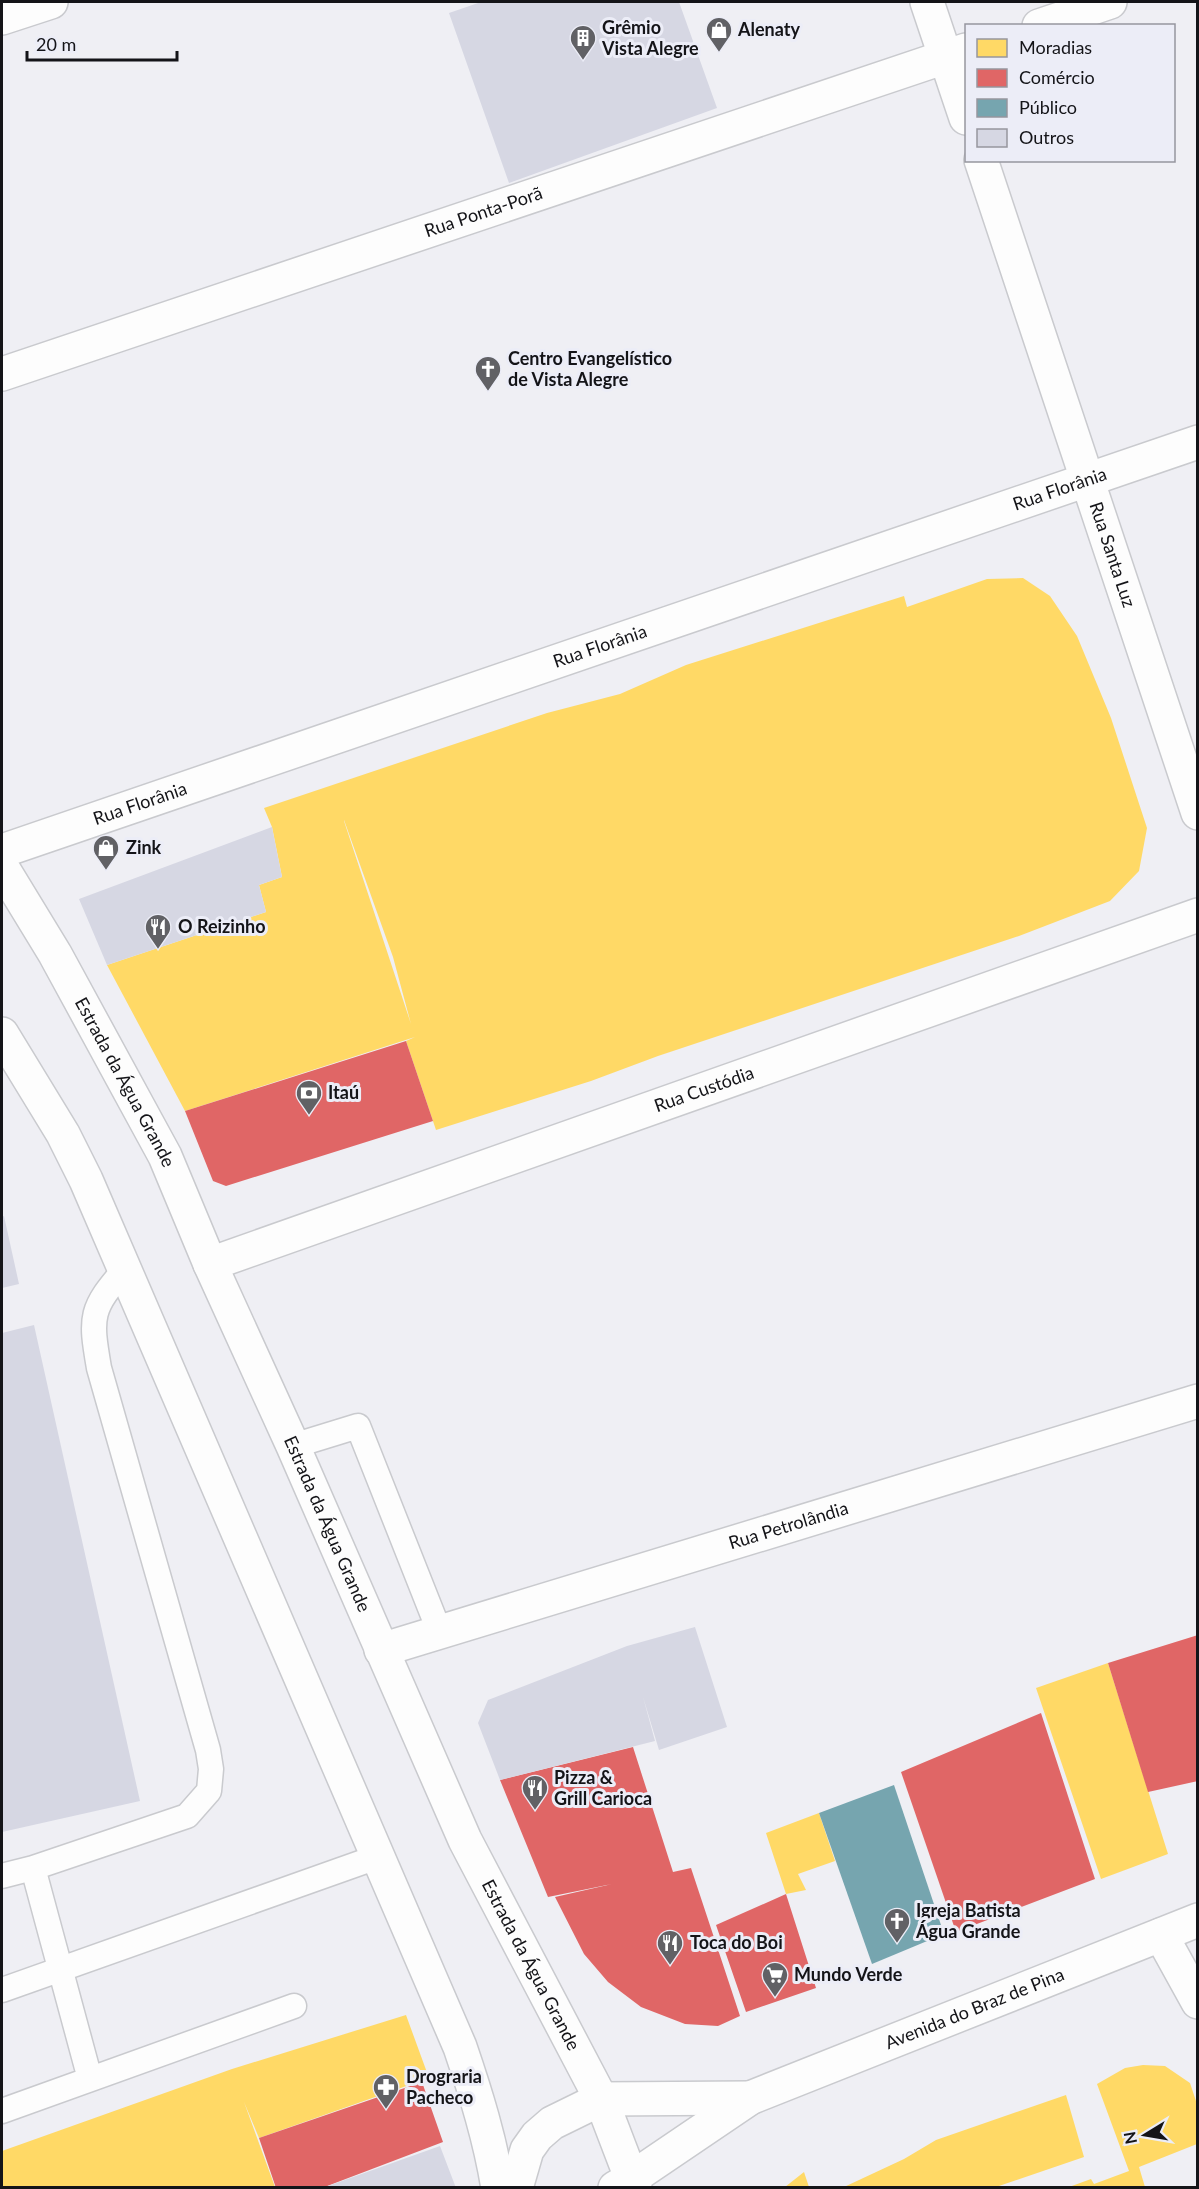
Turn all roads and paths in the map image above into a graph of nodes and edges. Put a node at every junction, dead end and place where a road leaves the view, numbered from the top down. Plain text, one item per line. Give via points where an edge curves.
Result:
1 (51, 2) edge
2 (927, 2) edge
3 (1110, 2) edge
4 (2, 18) edge
5 (1045, 24) edge
6 (956, 54) edge
7 (965, 112) edge
8 (982, 162) edge
9 (2, 374) edge
10 (1197, 442) edge
11 (1087, 478) junction
12 (1197, 813) edge
13 (2, 851) edge
14 (2, 867) edge
15 (1197, 915) edge
16 (2, 1034) edge
17 (210, 1264) junction
18 (126, 1268) junction
19 (1197, 1401) edge
20 (293, 1446) junction
21 (440, 1633) junction
22 (381, 1650) junction
23 (377, 1857) junction
24 (33, 1868) junction
25 (2, 1876) edge
26 (1197, 1920) edge
27 (1161, 1935) junction
28 (61, 1970) junction
29 (2, 1990) edge
30 (1197, 2002) edge
31 (294, 2006) dead end
32 (90, 2079) junction
33 (750, 2098) junction
34 (601, 2099) junction
35 (2, 2111) edge
36 (627, 2184) edge
37 (498, 2187) edge
38 (516, 2187) edge

1 - 4 street
2 - 6 street
3 - 5 street
6 - 7 street
6 - 9 street, Rua Ponta-Porã
8 - 11 street, Rua Santa Luz
10 - 11 street, Rua Florânia
11 - 12 street, Rua Santa Luz
11 - 13 street, Rua Florânia
14 - 17 street, Estrada da Água Grande via 55,954 165,1156
15 - 17 street, Rua Custódia
16 - 18 street via 63,1134
17 - 20 street, Estrada da Água Grande
18 - 23 street
18 - 24 lane via 104,1294 95,1314 99,1368 208,1750 209,1791 187,1816
19 - 21 street, Rua Petrolândia
20 - 21 lane via 358,1426
20 - 22 street, Estrada da Água Grande
21 - 22 street, Rua Petrolândia
22 - 34 street, Estrada da Água Grande via 465,1840
23 - 28 lane
23 - 37 street via 460,2047 479,2101
24 - 25 lane
24 - 28 lane
26 - 27 street, Avenida do Braz de Pina
27 - 30 street
27 - 33 street, Avenida do Braz de Pina
28 - 29 lane
28 - 32 lane
31 - 32 lane
32 - 35 lane
33 - 34 street, Avenida do Braz de Pina
33 - 36 street, Avenida do Braz de Pina
34 - 36 street, Estrada da Água Grande
34 - 38 street via 552,2123 537,2136 527,2150

